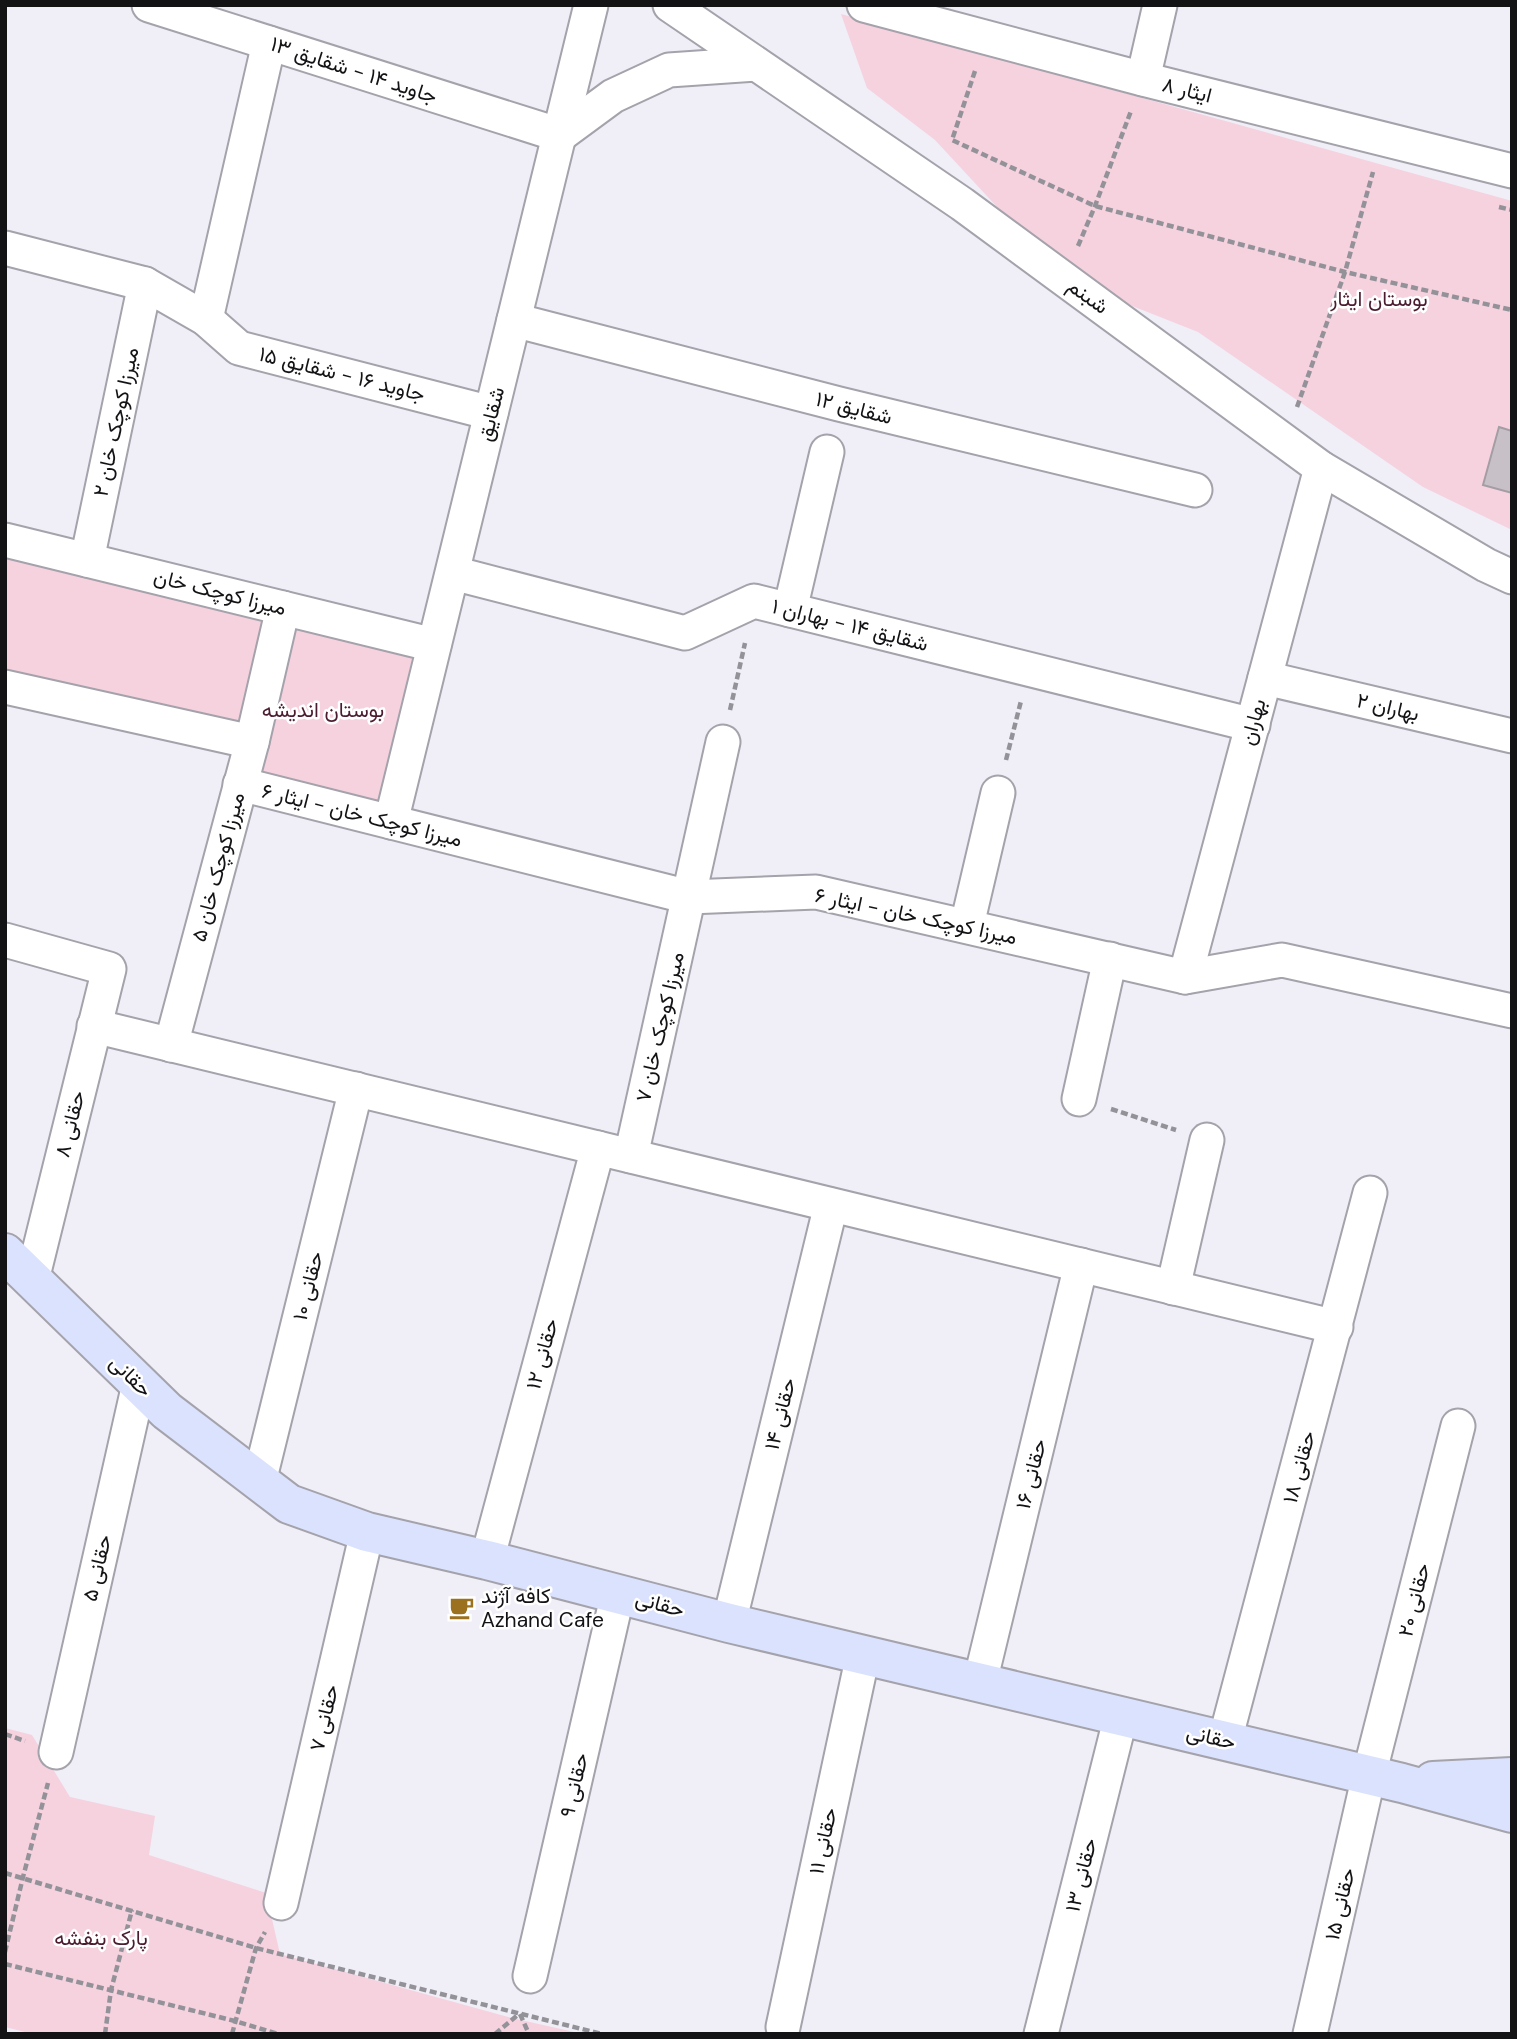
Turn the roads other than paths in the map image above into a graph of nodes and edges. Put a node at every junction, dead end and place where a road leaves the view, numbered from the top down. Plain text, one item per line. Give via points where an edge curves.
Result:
1 (149, 5) edge
2 (591, 5) edge
3 (670, 5) edge
4 (864, 5) edge
5 (1160, 5) edge
6 (269, 43) junction
7 (756, 64) junction
8 (1143, 79) junction
9 (559, 135) junction
10 (1512, 171) edge
11 (5, 248) edge
12 (145, 284) junction
13 (206, 318) junction
14 (514, 320) junction
15 (491, 413) junction
16 (827, 452) dead end
17 (1321, 467) junction
18 (1195, 490) dead end
19 (5, 541) edge
20 (87, 560) junction
21 (453, 573) junction
22 (1512, 577) edge
23 (283, 608) junction
24 (790, 610) junction
25 (434, 645) junction
26 (1265, 678) junction
27 (5, 687) edge
28 (1253, 725) junction
29 (1512, 736) edge
30 (252, 742) junction
31 (723, 742) road end
32 (240, 784) junction
33 (998, 793) road end
34 (391, 822) junction
35 (688, 897) junction
36 (967, 925) junction
37 (5, 940) edge
38 (1110, 959) junction
39 (1185, 977) junction
40 (1512, 1011) edge
41 (94, 1026) junction
42 (171, 1045) junction
43 (356, 1089) junction
44 (1079, 1099) road end
45 (1207, 1140) road end
46 (597, 1148) junction
47 (631, 1156) junction
48 (1370, 1193) dead end
49 (831, 1205) junction
50 (5, 1253) edge
51 (1081, 1265) junction
52 (33, 1280) junction
53 (1173, 1288) junction
54 (1336, 1327) junction
55 (139, 1384) junction
56 (1458, 1426) dead end
57 (259, 1482) junction
58 (366, 1532) junction
59 (487, 1560) junction
60 (618, 1593) junction
61 (729, 1623) junction
62 (863, 1655) junction
63 (981, 1682) junction
64 (1121, 1716) junction
65 (1225, 1740) junction
66 (56, 1752) road end
67 (1512, 1777) edge
68 (1386, 1779) junction
69 (1512, 1813) edge
70 (281, 1903) road end
71 (530, 1976) dead end
72 (783, 2027) dead end
73 (1041, 2034) edge
74 (1310, 2034) edge

1 - 6 street, جاوید ۱۴ - شقایق ۱۳
2 - 9 street, شقایق
3 - 7 street, شبنم
4 - 8 street, ایثار ۸
5 - 8 street
6 - 9 street, جاوید ۱۴ - شقایق ۱۳
6 - 13 street
7 - 9 street via 669,70 613,96
7 - 17 street, شبنم via 962,204
8 - 10 street, ایثار ۸
9 - 14 street, شقایق
11 - 12 street, جاوید ۱۶ - شقایق ۱۵
12 - 13 street, جاوید ۱۶ - شقایق ۱۵
12 - 20 street, میرزا کوچک خان ۲
13 - 15 street, جاوید ۱۶ - شقایق ۱۵ via 239,348
14 - 15 street, شقایق
14 - 18 street, شقایق ۱۲
15 - 21 street, شقایق
16 - 24 street
17 - 22 street, شبنم
17 - 26 street, بهاران
19 - 20 street, میرزا کوچک خان
20 - 23 street, میرزا کوچک خان
21 - 24 street, شقایق ۱۴ - بهاران ۱ via 685,633 754,601
21 - 25 street, شقایق
23 - 25 street, میرزا کوچک خان
23 - 30 street, میرزا کوچک خان ۵
24 - 28 street, شقایق ۱۴ - بهاران ۱
25 - 34 street, شقایق
26 - 28 street, بهاران
26 - 29 street, بهاران ۲
27 - 30 street
28 - 39 street, بهاران
30 - 32 street, میرزا کوچک خان ۵
31 - 35 street, میرزا کوچک خان ۷
32 - 34 street, میرزا کوچک خان - ایثار ۶
32 - 42 street, میرزا کوچک خان ۵
33 - 36 street
34 - 35 street, میرزا کوچک خان - ایثار ۶
35 - 36 street, میرزا کوچک خان - ایثار ۶ via 816,892
35 - 47 street, میرزا کوچک خان ۷
36 - 38 street, میرزا کوچک خان - ایثار ۶
37 - 41 street, حقانی ۸ via 109,969
38 - 39 street, میرزا کوچک خان - ایثار ۶
38 - 44 street
39 - 40 street, میرزا کوچک خان - ایثار ۶ via 1282,960
41 - 42 street
41 - 52 street, حقانی ۸
42 - 43 street
43 - 46 street
43 - 57 street, حقانی ۱۰
45 - 53 street
46 - 47 street
46 - 59 street, حقانی ۱۲
47 - 49 street
48 - 54 street, حقانی ۱۸
49 - 51 street
49 - 61 street, حقانی ۱۴
50 - 52 main road, حقانی
51 - 53 street
51 - 63 street, حقانی ۱۶
52 - 55 main road, حقانی
53 - 54 street
54 - 65 street, حقانی ۱۸
55 - 57 main road, حقانی
55 - 66 street, حقانی ۵
56 - 68 street, حقانی ۲۰
57 - 58 main road, حقانی via 289,1504
58 - 59 main road, حقانی
58 - 70 street, حقانی ۷
59 - 60 main road, حقانی
60 - 61 main road, حقانی
60 - 71 street, حقانی ۹
61 - 62 main road, حقانی
62 - 63 main road, حقانی
62 - 72 street, حقانی ۱۱
63 - 64 main road, حقانی
64 - 65 main road, حقانی
64 - 73 street, حقانی ۱۳
65 - 68 main road, حقانی
67 - 68 main road
68 - 69 main road, حقانی
68 - 74 street, حقانی ۱۵

